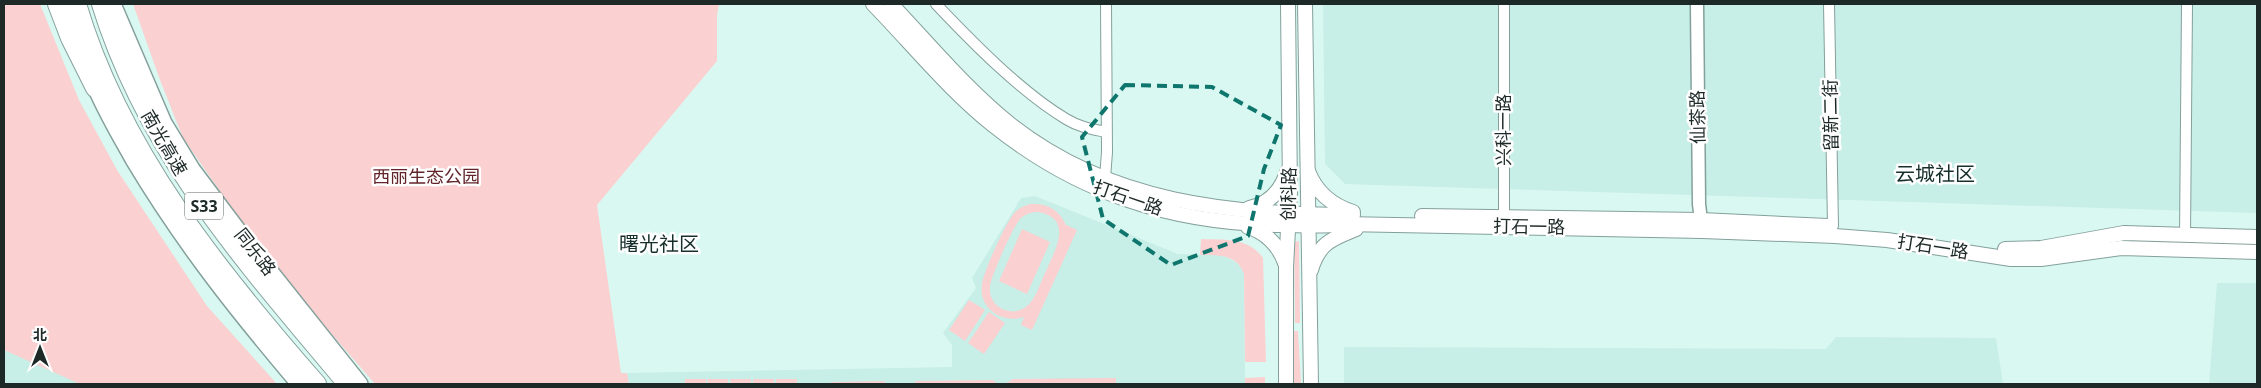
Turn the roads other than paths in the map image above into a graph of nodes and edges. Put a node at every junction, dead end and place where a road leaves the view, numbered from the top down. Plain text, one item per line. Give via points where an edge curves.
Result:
1 (57, 4) edge
2 (68, 4) edge
3 (77, 4) edge
4 (110, 4) edge
5 (873, 4) edge
6 (891, 4) edge
7 (936, 4) edge
8 (1106, 4) edge
9 (1288, 4) edge
10 (1305, 4) edge
11 (1504, 4) edge
12 (1697, 4) edge
13 (1830, 4) edge
14 (2187, 4) edge
15 (95, 88) junction
16 (1106, 132) junction
17 (1290, 161) junction
18 (1306, 164) junction
19 (1105, 178) junction
20 (1234, 210) junction
21 (1366, 216) junction
22 (1504, 217) junction
23 (1289, 219) junction
24 (1307, 220) junction
25 (1238, 224) junction
26 (1343, 224) junction
27 (1466, 226) junction
28 (1702, 226) junction
29 (1833, 226) junction
30 (2184, 236) junction
31 (2257, 237) edge
32 (2257, 252) edge
33 (1286, 267) junction
34 (1309, 278) junction
35 (1310, 326) junction
36 (1285, 327) junction
37 (299, 384) edge
38 (317, 384) edge
39 (347, 384) edge
40 (360, 384) edge
41 (1286, 384) edge
42 (1311, 384) edge

1 - 15 highway
2 - 15 main road
3 - 38 highway, 南光高速 / S33 via 105,82 160,184 219,267
4 - 39 highway, 南光高速 / S33 via 126,74 178,170 237,251
4 - 40 main road, 同乐路 via 164,123 192,169
5 - 25 main road, 打石一路 via 992,124 1052,166 1100,191 1146,207 1191,218
6 - 19 main road, 打石一路 via 1010,124 1050,152
7 - 16 street via 1044,104 1067,120
8 - 16 street
9 - 17 main road, 创科路
10 - 18 main road, 创科路
11 - 22 street, 兴科一路
12 - 28 street, 仙茶路 via 1699,204
13 - 29 street, 留新二街
14 - 30 street
15 - 37 main road via 153,193 209,276
16 - 19 street
17 - 20 main road via 1282,185 1270,200
17 - 23 main road, 创科路
18 - 21 main road via 1313,182 1326,198 1341,208
18 - 24 main road, 创科路
19 - 20 main road, 打石一路 via 1172,200
20 - 23 main road, 打石一路
21 - 22 main road, 打石一路
21 - 24 main road, 打石一路
22 - 27 street
22 - 28 main road, 打石一路
23 - 24 main road, 打石一路
23 - 25 main road, 打石一路
23 - 33 main road, 创科路
24 - 26 main road, 打石一路 via 1322,227
24 - 34 main road, 创科路
25 - 33 main road via 1255,229 1268,238 1281,254
26 - 27 main road, 打石一路
26 - 34 main road via 1356,230 1340,234 1326,244 1315,258
27 - 28 main road, 打石一路
28 - 29 main road, 打石一路
28 - 32 main road, 打石一路 via 1887,240 2011,259 2041,259 2121,248
29 - 30 main road, 打石一路 via 1927,236 2011,250 2124,233
30 - 31 main road, 打石一路
33 - 36 main road, 创科路
34 - 35 main road, 创科路
35 - 36 main road
35 - 42 main road, 创科路
36 - 41 main road, 创科路

